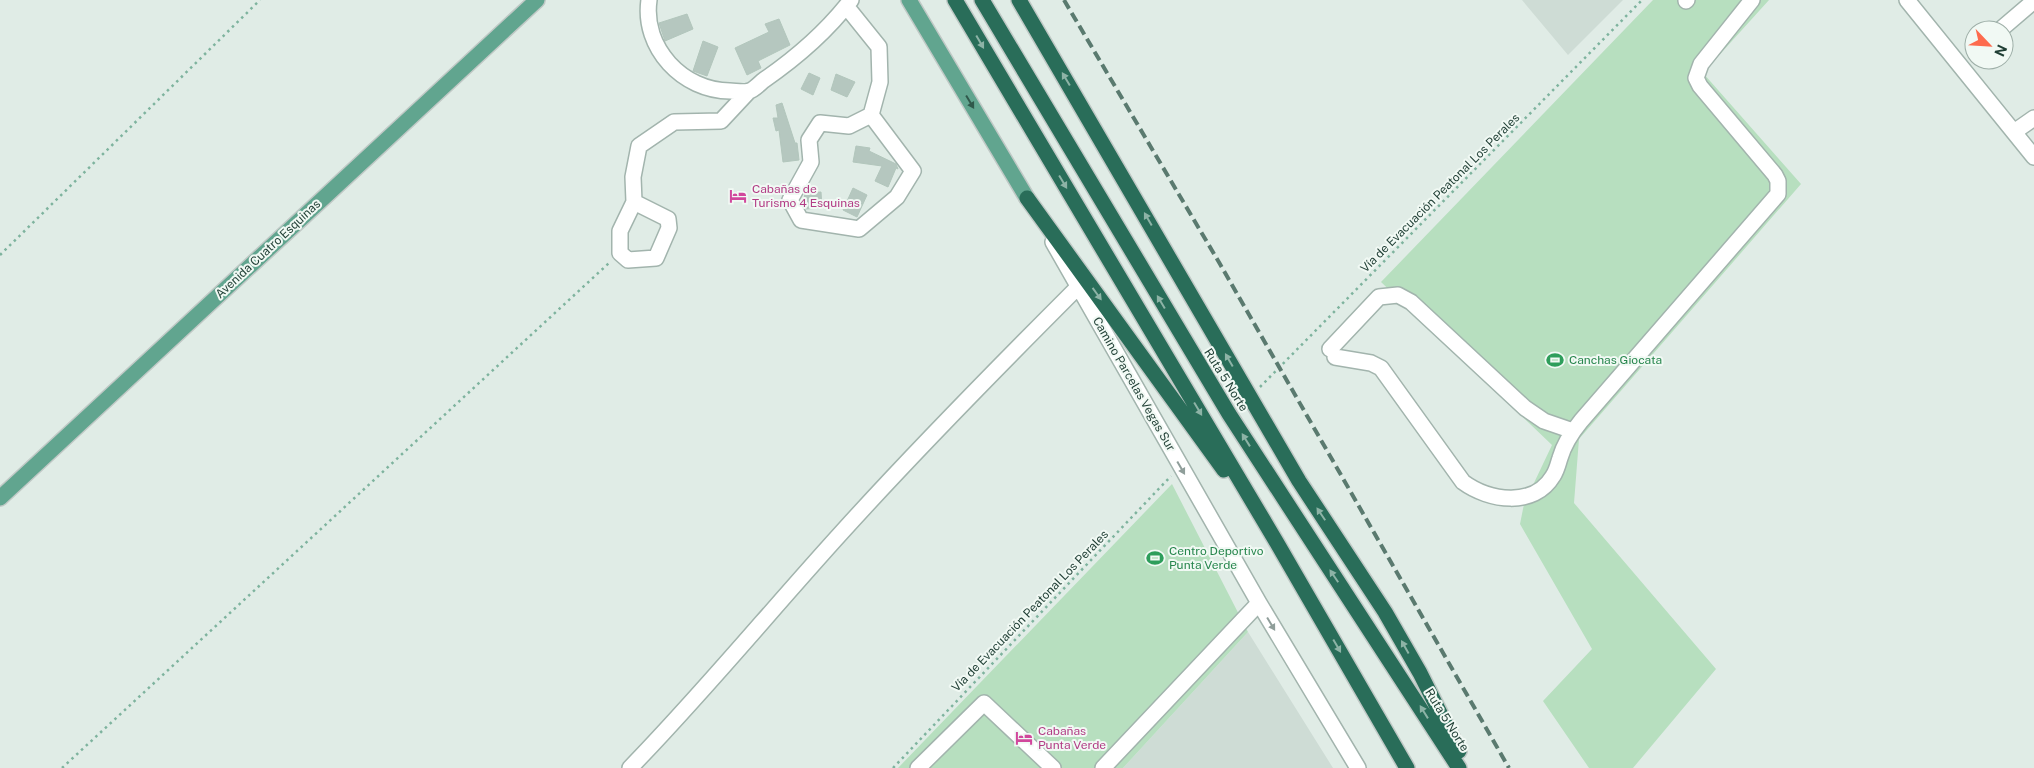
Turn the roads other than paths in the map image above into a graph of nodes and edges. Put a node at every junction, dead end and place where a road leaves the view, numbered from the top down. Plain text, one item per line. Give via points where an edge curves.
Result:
1 (537, 0) edge
2 (649, 0) edge
3 (909, 0) edge
4 (955, 0) edge
5 (982, 0) edge
6 (1019, 0) edge
7 (1752, 0) edge
8 (1908, 0) edge
9 (2034, 1) edge
10 (849, 3) edge
11 (2012, 20) edge
12 (749, 91) junction
13 (871, 115) junction
14 (2034, 118) edge
15 (2014, 132) junction
16 (2034, 157) edge
17 (1027, 198) junction
18 (634, 202) junction
19 (1078, 287) junction
20 (1573, 431) junction
21 (0, 498) edge
22 (1277, 543) junction
23 (1259, 604) junction
24 (630, 768) edge
25 (918, 768) edge
26 (1053, 768) edge
27 (1103, 768) edge
28 (1358, 768) edge
29 (1407, 768) edge
30 (1459, 768) edge
31 (1468, 768) edge

1 - 21 main road, Avenida Cuatro Esquinas
2 - 12 street via 647,11 654,39 666,62 687,78 714,91
3 -> 17 main road, Camino Parcelas Vegas Sur
4 -> 22 highway
30 -> 5 highway, Ruta 5 Norte via 1224,406
31 -> 6 highway via 1386,612 1299,481
7 - 20 street via 1701,64 1696,78 1775,175 1778,194
8 - 15 street
9 - 11 street
10 - 12 street via 793,60
10 - 13 street via 879,48 880,82
12 - 18 street via 720,121 674,122 639,146 633,177
13 - 13 street via 913,171 897,197 859,229 801,220 790,200 811,162 809,140 820,123 848,126
14 - 15 street
15 - 16 street
17 - 19 street, Camino Parcelas Vegas Sur
17 -> 22 highway
18 - 18 street via 668,219 669,228 656,258 628,260 620,253 620,231
19 -> 23 street, Camino Parcelas Vegas Sur
19 - 24 street via 956,409
20 - 20 street via 1554,475 1543,488 1520,497 1488,495 1463,482 1381,368 1333,353 1379,297 1398,295 1410,302 1525,408 1544,421
22 -> 29 highway
23 - 27 street
23 -> 28 street, Camino Parcelas Vegas Sur
25 - 26 street via 984,703

